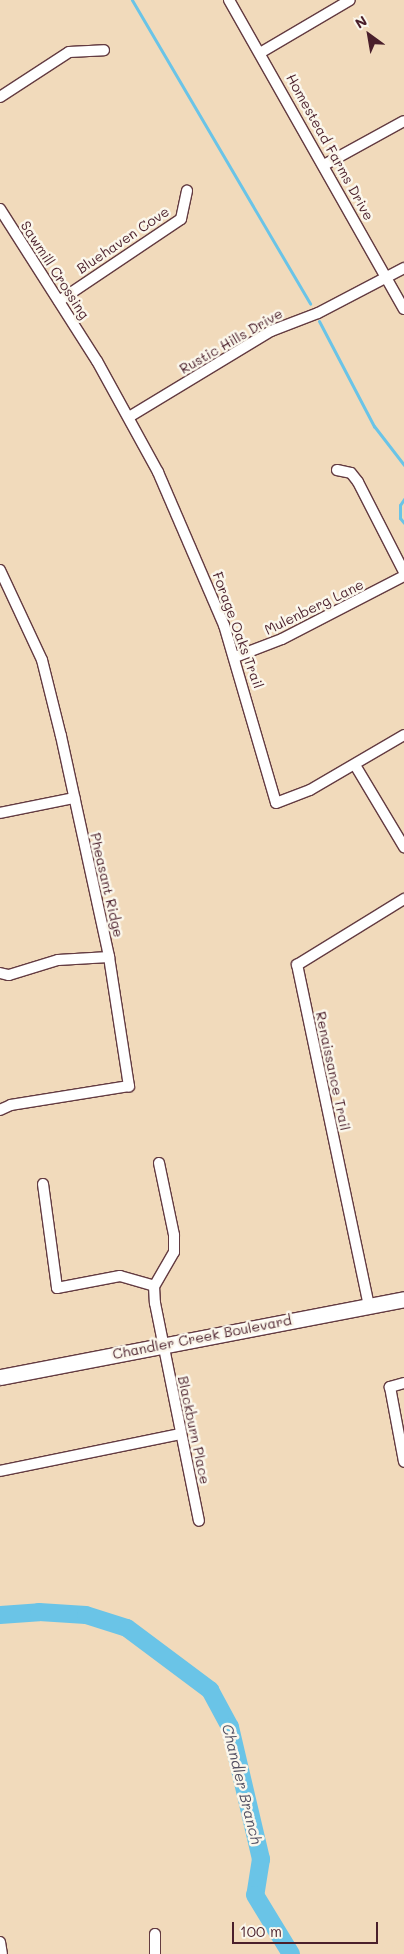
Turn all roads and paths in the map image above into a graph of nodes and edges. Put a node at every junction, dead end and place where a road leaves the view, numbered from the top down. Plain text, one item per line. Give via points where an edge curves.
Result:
1 (229, 0) edge
2 (350, 0) edge
3 (104, 50) dead end
4 (260, 52) junction
5 (0, 96) edge
6 (404, 121) edge
7 (324, 165) junction
8 (187, 191) dead end
9 (0, 209) edge
10 (404, 268) edge
11 (387, 278) junction
12 (59, 301) junction
13 (404, 309) edge
14 (87, 345) joint
15 (129, 417) junction
16 (338, 470) dead end
17 (0, 570) edge
18 (404, 572) edge
19 (404, 576) edge
20 (235, 657) junction
21 (404, 735) edge
22 (355, 765) junction
23 (74, 798) junction
24 (0, 813) edge
25 (404, 847) edge
26 (404, 899) edge
27 (109, 957) junction
28 (0, 973) edge
29 (0, 1110) edge
30 (158, 1163) dead end
31 (43, 1184) dead end
32 (154, 1286) junction
33 (404, 1299) edge
34 (368, 1306) junction
35 (162, 1344) junction
36 (0, 1376) edge
37 (404, 1383) edge
38 (180, 1434) junction
39 (404, 1462) edge
40 (0, 1470) edge
41 (199, 1521) dead end
42 (154, 1934) dead end
43 (0, 1942) edge
44 (2, 1954) edge
45 (155, 1954) edge

1 - 4 street, Homestead Farms Drive
2 - 4 street
3 - 5 street via 69,52
4 - 7 street, Homestead Farms Drive
6 - 7 street
7 - 11 street, Homestead Farms Drive
8 - 12 street, Bluehaven Cove via 181,220
9 - 12 street, Sawmill Crossing
10 - 11 street, Rustic Hills Drive
11 - 13 street, Homestead Farms Drive
11 - 15 street, Rustic Hills Drive via 318,313 271,331
12 - 14 street, Sawmill Crossing
14 - 15 street, Forage Oaks Trail
15 - 20 street, Forage Oaks Trail via 158,472 196,558
16 - 18 street via 351,473 358,482
17 - 23 street, Pheasant Ridge via 42,660
19 - 20 street, Mulenberg Lane via 282,639
20 - 22 street, Forage Oaks Trail via 276,803 310,790
21 - 22 street, Forage Oaks Trail
22 - 25 street
23 - 24 street
23 - 27 street, Pheasant Ridge
26 - 34 street, Renaissance Trail via 297,965
27 - 28 street via 58,960 9,975
27 - 29 street, Pheasant Ridge via 129,1086 11,1105
30 - 32 street via 174,1235 174,1252
31 - 32 street via 57,1288 120,1276
32 - 35 street, Blackburn Place
33 - 34 street, Chandler Creek Boulevard
34 - 35 street, Chandler Creek Boulevard
35 - 36 street, Chandler Creek Boulevard
35 - 38 street, Blackburn Place
37 - 39 street via 390,1387
38 - 40 street
38 - 41 street, Blackburn Place
42 - 45 street
43 - 44 street

